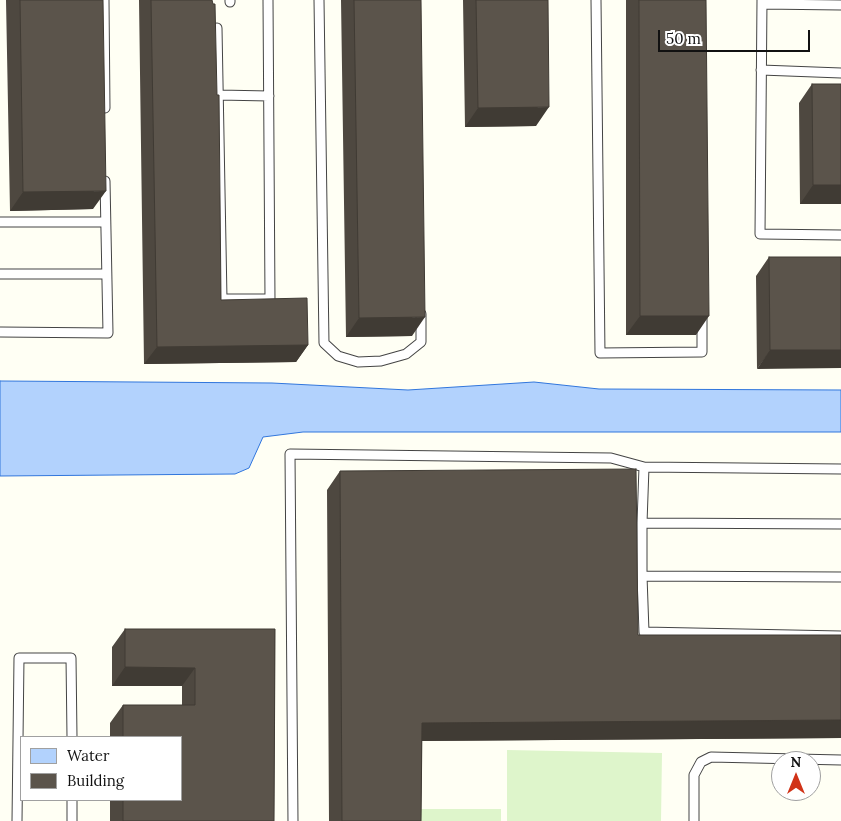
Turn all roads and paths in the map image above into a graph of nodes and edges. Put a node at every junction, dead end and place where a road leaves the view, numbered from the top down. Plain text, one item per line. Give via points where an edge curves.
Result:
1 (104, 0) edge
2 (268, 0) edge
3 (319, 0) edge
4 (596, 0) edge
5 (762, 2) edge
6 (841, 5) edge
7 (217, 28) edge
8 (761, 70) junction
9 (841, 73) edge
10 (219, 95) junction
11 (269, 96) junction
12 (105, 116) edge
13 (105, 174) edge
14 (0, 222) edge
15 (106, 222) junction
16 (841, 235) edge
17 (0, 274) edge
18 (106, 274) junction
19 (421, 303) edge
20 (702, 303) edge
21 (0, 332) edge
22 (644, 467) junction
23 (841, 469) edge
24 (642, 523) junction
25 (841, 524) edge
26 (642, 576) junction
27 (841, 577) edge
28 (841, 636) edge
29 (72, 736) edge
30 (841, 760) edge
31 (72, 801) edge
32 (16, 821) edge
33 (72, 821) edge
34 (293, 821) edge
35 (694, 821) edge

1 - 12 lane
2 - 11 lane
3 - 19 lane via 324,343 338,356 358,362 381,362 406,354 421,342
4 - 20 lane via 600,353 702,352
5 - 6 lane
5 - 8 lane
7 - 10 lane
8 - 9 lane
8 - 16 lane via 760,234
10 - 11 lane
10 - 11 lane via 222,298 270,299
13 - 15 lane
14 - 15 lane
15 - 18 lane
17 - 18 lane
18 - 21 lane via 108,333
22 - 23 lane
22 - 24 lane
22 - 34 lane via 611,458 290,454
24 - 25 lane
24 - 26 lane
26 - 27 lane
26 - 28 lane via 644,632
29 - 32 lane via 71,658 18,658
30 - 35 lane via 711,757 701,762 694,775
31 - 33 lane

